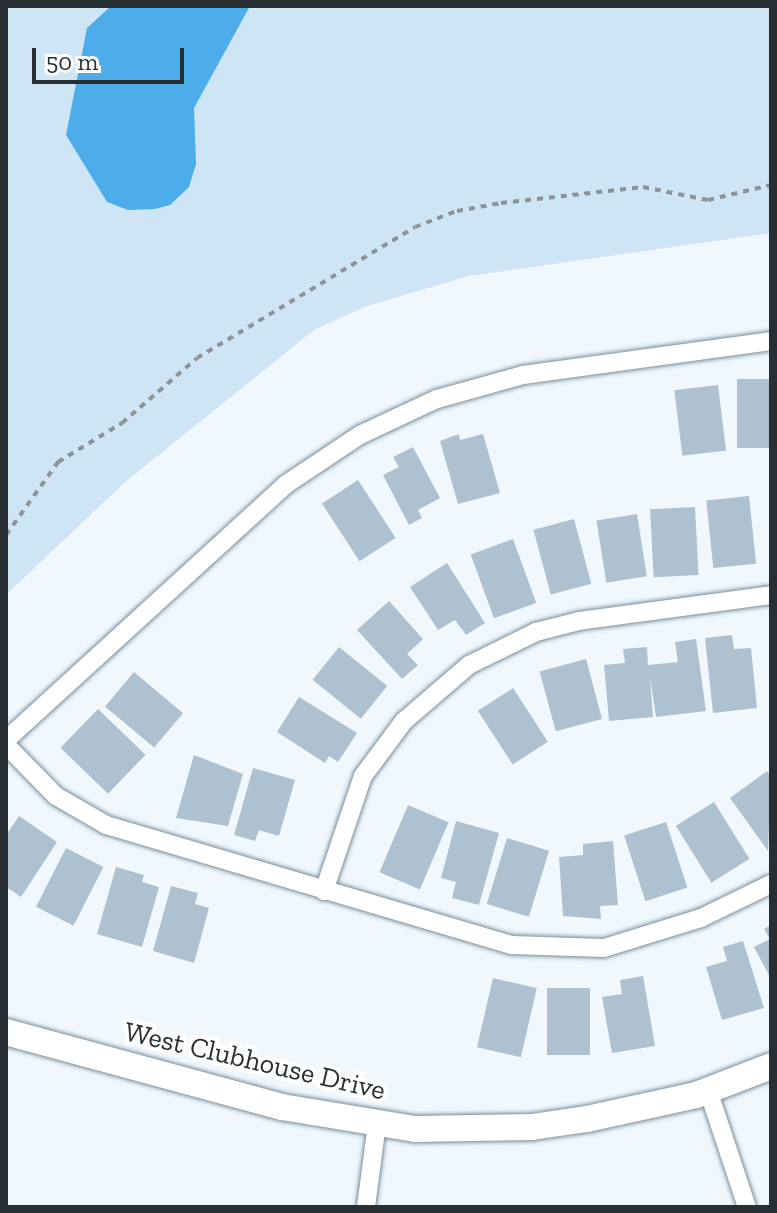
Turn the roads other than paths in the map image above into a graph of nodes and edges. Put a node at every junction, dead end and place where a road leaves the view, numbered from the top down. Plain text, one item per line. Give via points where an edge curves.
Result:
1 (771, 341) edge
2 (771, 595) edge
3 (6, 742) edge
4 (771, 884) edge
5 (324, 891) junction
6 (6, 1032) edge
7 (771, 1066) edge
8 (708, 1090) junction
9 (377, 1124) junction
10 (366, 1207) edge
11 (747, 1207) edge

1 - 3 street via 523,375 437,399 360,435 285,485
2 - 5 street via 579,621 536,632 469,665 404,721 363,776
3 - 5 street via 56,796 106,825
4 - 5 street via 655,935 575,951 512,945
6 - 9 street, West Clubhouse Drive via 282,1107
7 - 8 street, West Clubhouse Drive
8 - 9 street, West Clubhouse Drive via 641,1109 532,1127 415,1129
8 - 11 street
9 - 10 street

